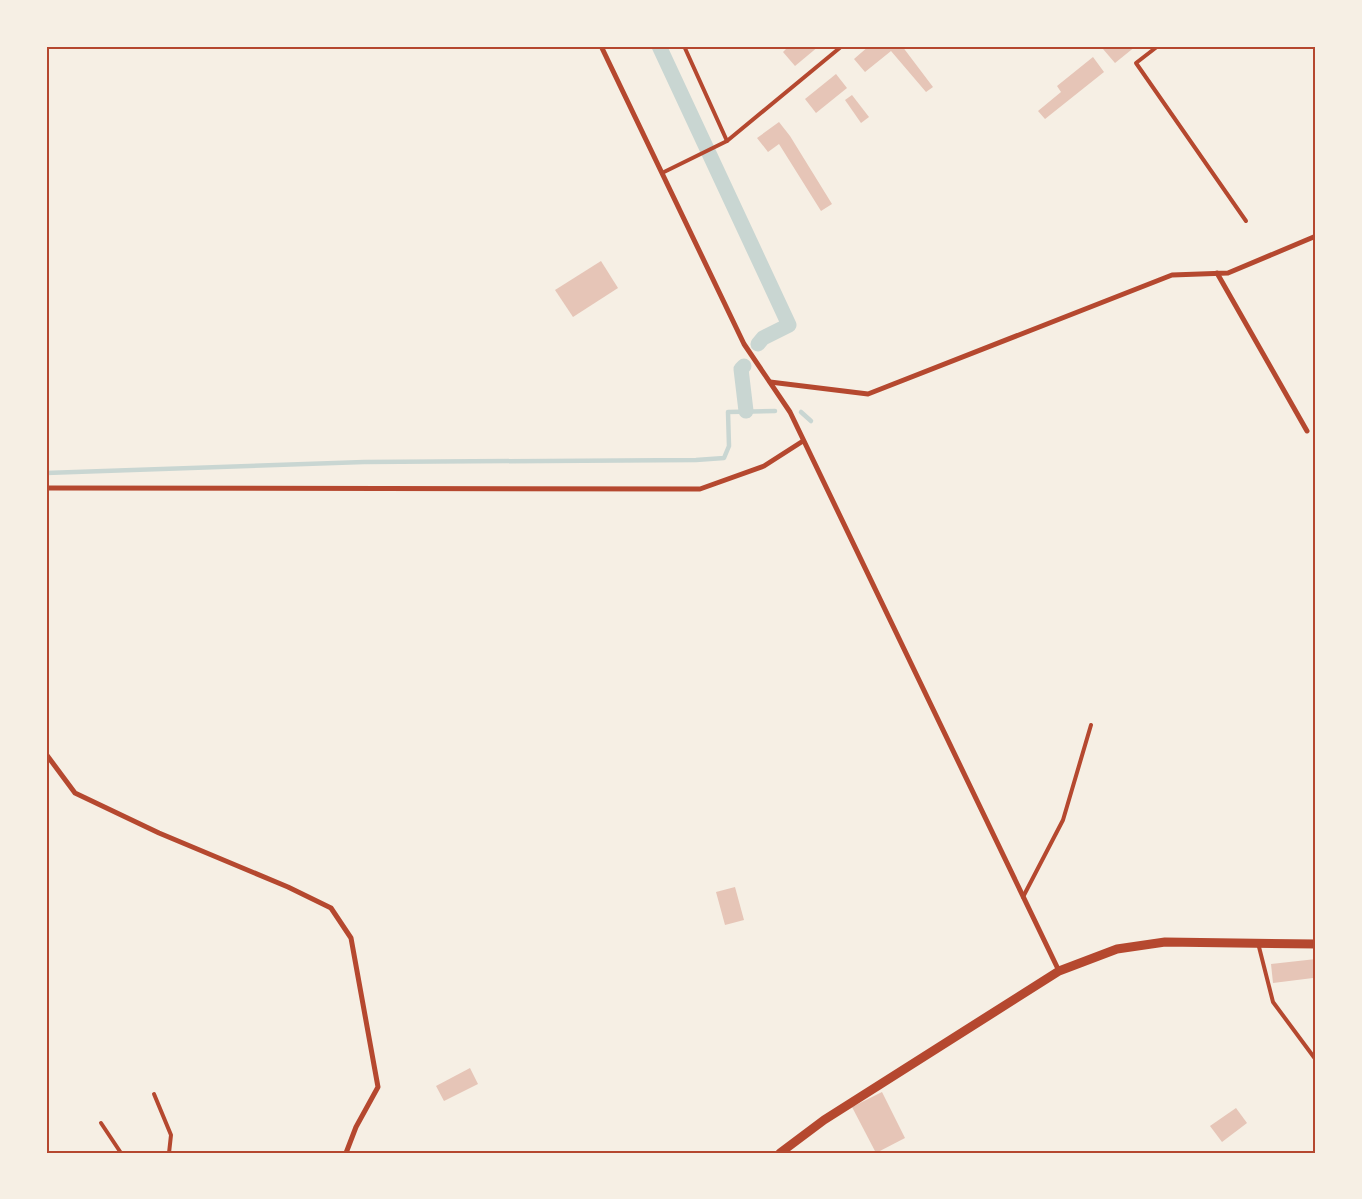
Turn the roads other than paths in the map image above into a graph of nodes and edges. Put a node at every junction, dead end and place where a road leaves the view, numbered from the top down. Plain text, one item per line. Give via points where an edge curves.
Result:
1 (601, 46) edge
2 (684, 46) edge
3 (842, 46) edge
4 (1158, 46) edge
5 (726, 142) junction
6 (662, 173) junction
7 (1246, 221) dead end
8 (1316, 236) edge
9 (1217, 274) junction
10 (770, 382) junction
11 (1307, 430) dead end
12 (803, 440) junction
13 (46, 488) edge
14 (1091, 725) dead end
15 (46, 754) edge
16 (1023, 897) junction
17 (1258, 943) junction
18 (1316, 944) edge
19 (1059, 971) junction
20 (1316, 1060) edge
21 (154, 1094) dead end
22 (101, 1124) dead end
23 (121, 1153) edge
24 (169, 1153) edge
25 (346, 1153) edge
26 (780, 1153) edge

1 - 6 street
2 - 5 lane
3 - 5 lane
4 - 7 lane via 1136,63
5 - 6 lane
6 - 10 street via 744,344
8 - 9 street via 1228,273
9 - 10 street via 1172,275 868,394
9 - 11 street
10 - 12 street via 790,412
12 - 13 street via 764,466 700,489
12 - 16 street
14 - 16 lane via 1063,820
15 - 25 street via 74,793 331,908 351,938 378,1087
16 - 19 street
17 - 18 street
17 - 19 street via 1165,942 1117,949
17 - 20 lane via 1272,1002
19 - 26 street via 824,1120
21 - 24 lane via 171,1136
22 - 23 lane

